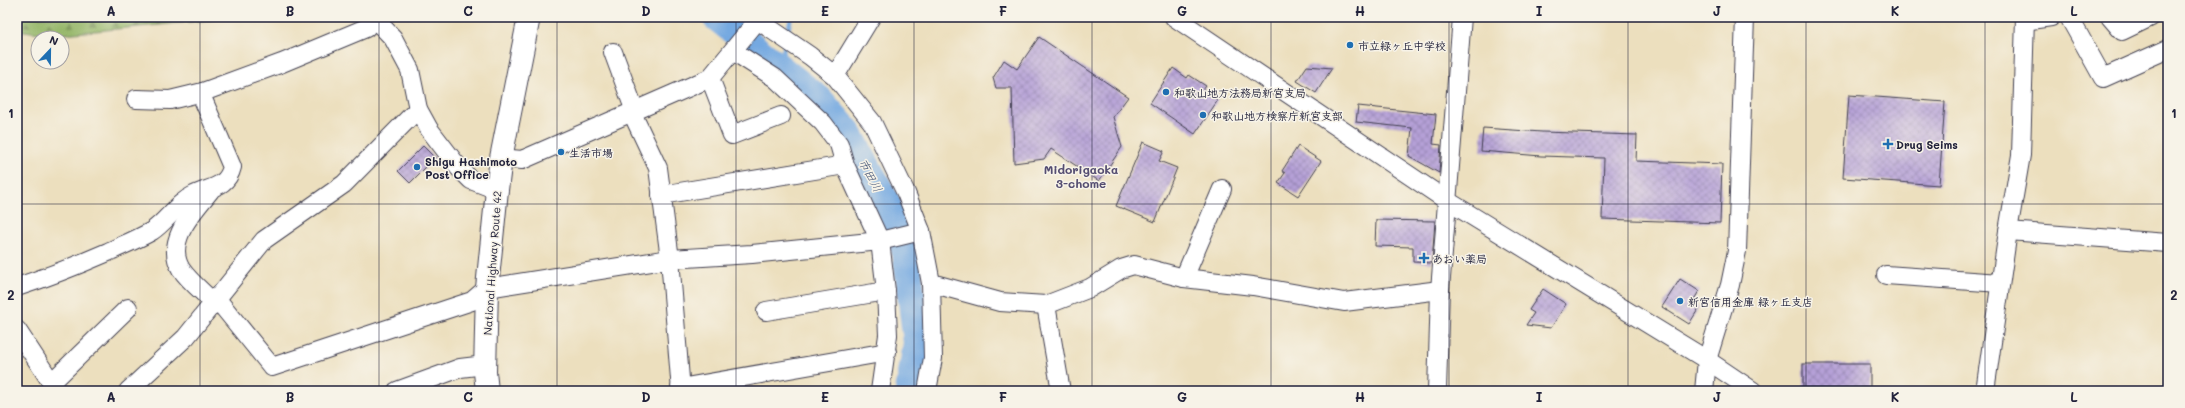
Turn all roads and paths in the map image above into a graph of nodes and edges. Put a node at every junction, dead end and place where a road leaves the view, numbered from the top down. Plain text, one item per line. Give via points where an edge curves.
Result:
1 (373, 17) edge
2 (529, 17) edge
3 (871, 17) edge
4 (1174, 17) edge
5 (1462, 17) edge
6 (1745, 17) edge
7 (2051, 17) edge
8 (2069, 17) edge
9 (2110, 17) edge
10 (2151, 17) edge
11 (2025, 19) edge
12 (754, 21) edge
13 (2168, 50) edge
14 (733, 51) junction
15 (613, 52) dead end
16 (834, 76) junction
17 (710, 78) junction
18 (203, 92) junction
19 (136, 99) dead end
20 (418, 109) junction
21 (632, 113) junction
22 (780, 116) dead end
23 (501, 158) junction
24 (845, 165) junction
25 (212, 189) junction
26 (1222, 189) dead end
27 (497, 190) junction
28 (661, 195) junction
29 (1446, 200) junction
30 (921, 231) junction
31 (2008, 231) junction
32 (880, 241) junction
33 (2168, 243) edge
34 (670, 259) junction
35 (1886, 275) dead end
36 (1184, 278) junction
37 (931, 283) junction
38 (2000, 283) junction
39 (17, 287) edge
40 (487, 288) junction
41 (886, 290) junction
42 (1440, 290) junction
43 (215, 300) junction
44 (1046, 305) junction
45 (128, 308) dead end
46 (766, 311) dead end
47 (17, 330) edge
48 (887, 352) junction
49 (1707, 360) junction
50 (485, 365) junction
51 (54, 386) edge
52 (680, 389) edge
53 (128, 391) edge
54 (397, 391) edge
55 (487, 391) edge
56 (880, 391) edge
57 (927, 391) edge
58 (1061, 391) edge
59 (1437, 391) edge
60 (1704, 391) edge
61 (1753, 391) edge
62 (1986, 391) edge

1 - 18 street via 366,28
1 - 20 street via 393,38 410,70
2 - 23 highway, National Highway Route 42
3 - 16 street
4 - 29 street
5 - 29 street
6 - 49 street via 1736,251 1730,285
7 - 11 street
8 - 13 street via 2103,78
9 - 10 street via 2122,31
11 - 31 street via 2021,155
12 - 14 street
12 - 16 street via 810,56
14 - 17 street
14 - 24 street via 775,78 823,123 839,144
15 - 21 street via 633,106
16 - 30 street via 872,122
17 - 21 street
17 - 22 street via 732,135
18 - 19 street via 170,100
18 - 25 street via 202,97 232,166 226,181
20 - 27 street via 429,129 459,168 472,180
20 - 43 street via 344,184 264,240
21 - 23 street via 522,160
21 - 28 street via 658,168
23 - 27 highway, National Highway Route 42
24 - 28 street
24 - 32 street
25 - 39 street via 193,195 176,207 153,230 136,239 60,273
25 - 43 street via 189,217 177,239 176,253 181,269
26 - 36 street
27 - 40 highway, National Highway Route 42
28 - 34 street
29 - 42 street
29 - 49 street
30 - 32 street
30 - 37 street
31 - 33 street
31 - 38 street
32 - 34 street via 752,254
32 - 41 street
34 - 40 street
34 - 52 street
35 - 38 street
36 - 42 street via 1252,286 1344,302
36 - 44 street via 1134,265 1121,269 1090,288
37 - 44 street via 1000,302
37 - 57 street via 933,358
38 - 62 street
40 - 43 street via 472,301 272,368
40 - 50 highway, National Highway Route 42
41 - 46 street
41 - 48 street
42 - 59 street
43 - 53 street via 186,337
44 - 58 street
45 - 51 street
47 - 51 street
48 - 52 street
48 - 56 street
49 - 60 street
49 - 61 street
50 - 54 street via 460,368
50 - 55 highway, National Highway Route 42

